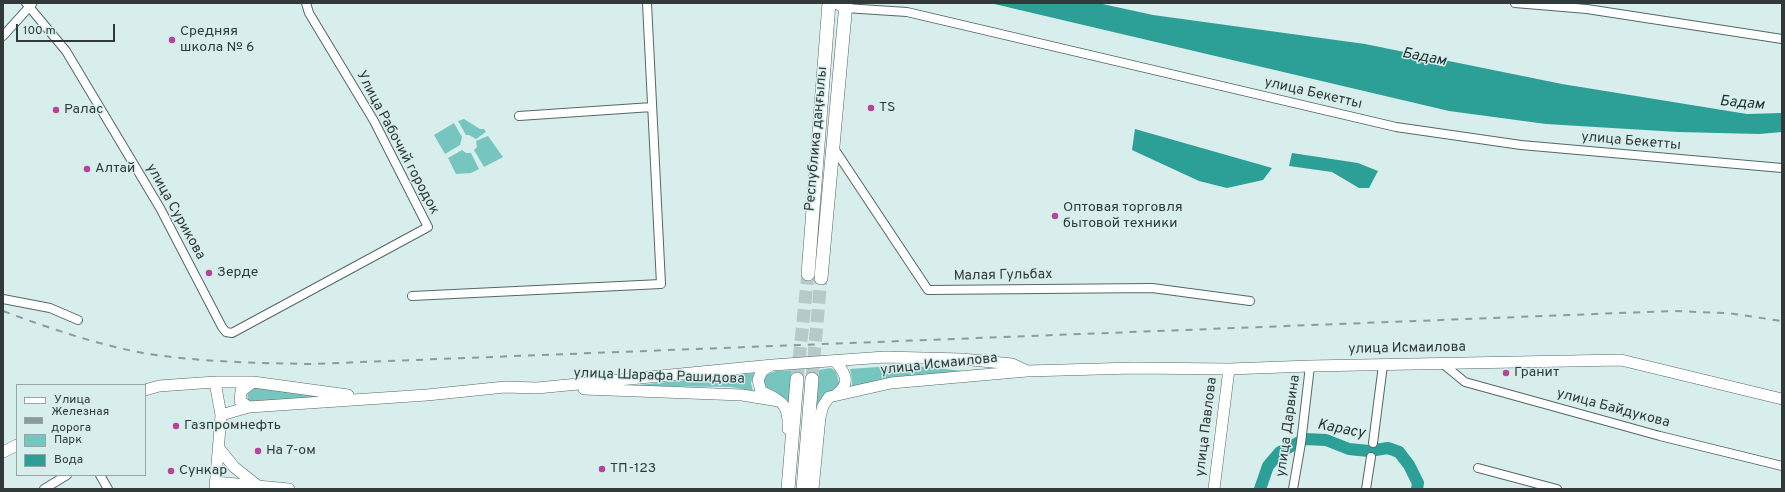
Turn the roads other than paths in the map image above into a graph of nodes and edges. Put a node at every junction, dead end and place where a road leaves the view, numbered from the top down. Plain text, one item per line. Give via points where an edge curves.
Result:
1 (306, 3) edge
2 (647, 3) edge
3 (829, 3) edge
4 (1515, 3) edge
5 (30, 4) edge
6 (843, 5) edge
7 (3, 36) edge
8 (1782, 39) edge
9 (652, 107) junction
10 (518, 116) dead end
11 (833, 146) junction
12 (1782, 168) edge
13 (808, 274) tunnel mouth
14 (821, 278) tunnel mouth
15 (412, 296) dead end
16 (3, 299) edge
17 (1250, 301) dead end
18 (78, 320) dead end
19 (232, 333) joint
20 (835, 361) junction
21 (1443, 364) junction
22 (773, 365) junction
23 (1383, 365) junction
24 (1310, 366) junction
25 (1229, 369) junction
26 (1027, 371) junction
27 (812, 378) tunnel mouth
28 (798, 380) tunnel mouth
29 (215, 382) junction
30 (253, 382) junction
31 (537, 388) junction
32 (146, 390) edge
33 (836, 395) junction
34 (371, 398) junction
35 (1782, 399) edge
36 (779, 401) junction
37 (249, 407) junction
38 (221, 415) junction
39 (1373, 443) dead end
40 (16, 446) edge
41 (218, 447) junction
42 (3, 452) edge
43 (1370, 457) dead end
44 (1782, 466) edge
45 (1478, 468) dead end
46 (65, 476) edge
47 (101, 476) edge
48 (215, 485) edge
49 (259, 486) junction
50 (44, 489) edge
51 (108, 489) edge
52 (289, 489) edge
53 (783, 489) edge
54 (788, 489) edge
55 (803, 489) edge
56 (813, 489) edge
57 (1214, 489) edge
58 (1293, 489) edge
59 (1366, 489) edge
60 (1557, 489) edge

1 - 19 street, Улица Рабочий городок via 374,121 428,227
2 - 9 street
3 - 13 main road, Республика даңғылы
4 - 8 street via 1587,9
5 - 7 street
5 - 19 street, улица Сурикова via 66,50 160,208 222,327 226,332
6 - 11 main road, Республика даңғылы
6 - 12 street, улица Бекетты via 907,12 1396,127 1521,145
9 - 10 street
9 - 15 street via 661,284
11 - 14 main road, Республика даңғылы
11 - 17 street, Малая Гульбах via 928,290 1152,288
16 - 18 street via 50,308
20 - 22 main road, улица Исмаилова
20 - 26 main road, улица Исмаилова via 885,357 962,360 1012,364
20 - 33 main road via 844,374 846,384
21 - 23 main road, улица Исмаилова
21 - 35 main road, улица Исмаилова via 1621,360
21 - 44 street, улица Байдукова via 1466,382 1660,436
22 - 31 main road, улица Шарафа Рашидова
22 - 36 main road via 762,371 758,380 761,391
23 - 24 main road, улица Исмаилова
23 - 39 street
24 - 25 main road, улица Исмаилова
24 - 58 street, улица Дарвина
25 - 26 main road, улица Исмаилова
25 - 57 main road, улица Павлова
26 - 33 main road, улица Исмаилова via 891,383
27 - 55 main road
28 - 54 main road
29 - 30 main road
29 - 32 main road via 159,386
29 - 38 main road
30 - 34 main road
30 - 37 main road via 241,391 240,396 240,401
31 - 34 main road, улица Шарафа Рашидова via 505,387
31 - 36 main road, улица Шарафа Рашидова via 742,395
33 - 56 main road via 829,397 820,417
34 - 37 main road
36 - 53 main road via 785,406 788,424
37 - 38 main road
38 - 41 main road
40 - 42 main road
41 - 48 main road
41 - 49 main road via 234,467
43 - 59 street
45 - 60 street
46 - 50 street
47 - 51 street
48 - 49 main road
49 - 52 main road

